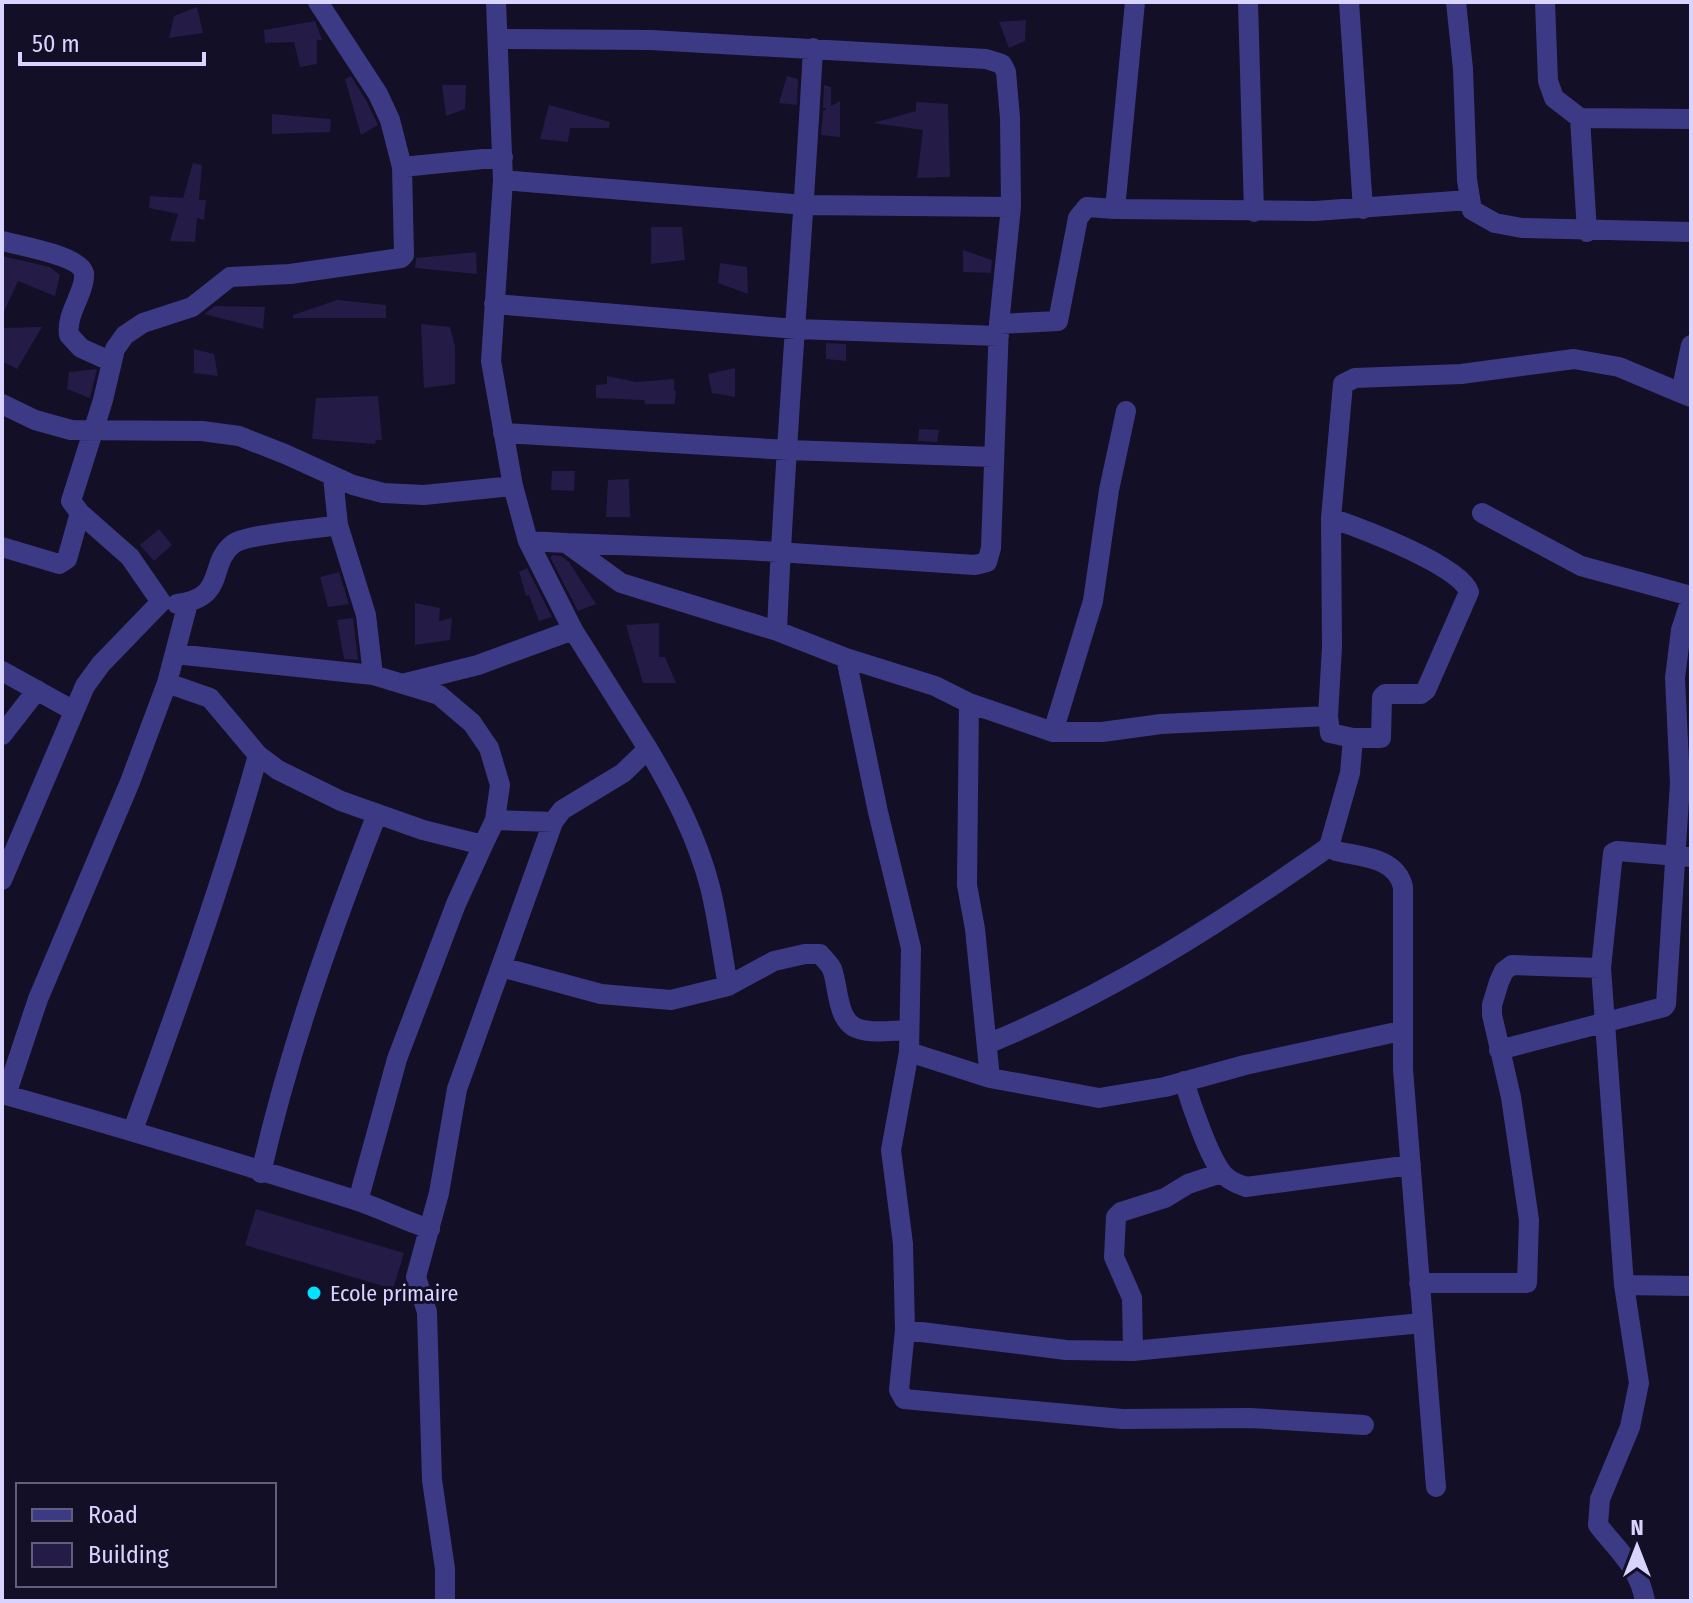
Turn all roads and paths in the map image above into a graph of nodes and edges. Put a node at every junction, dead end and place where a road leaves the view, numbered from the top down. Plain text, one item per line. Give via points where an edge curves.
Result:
1 (318, 2) edge
2 (496, 2) edge
3 (1135, 2) edge
4 (1248, 2) edge
5 (1349, 2) edge
6 (1456, 2) edge
7 (1545, 2) edge
8 (499, 39) junction
9 (813, 48) junction
10 (1580, 118) junction
11 (1691, 119) edge
12 (503, 157) junction
13 (402, 167) junction
14 (503, 180) junction
15 (1469, 200) junction
16 (805, 205) junction
17 (1011, 207) junction
18 (1115, 209) junction
19 (1363, 209) junction
20 (1254, 212) junction
21 (1587, 232) junction
22 (1691, 232) edge
23 (2, 241) edge
24 (494, 304) junction
25 (796, 329) junction
26 (999, 330) junction
27 (1691, 345) edge
28 (112, 362) junction
29 (1686, 395) edge
30 (2, 404) edge
31 (1126, 411) dead end
32 (93, 432) junction
33 (503, 433) junction
34 (788, 450) junction
35 (994, 457) junction
36 (333, 477) junction
37 (513, 486) junction
38 (80, 513) junction
39 (1482, 513) dead end
40 (1331, 518) junction
41 (338, 525) junction
42 (528, 541) junction
43 (566, 543) junction
44 (2, 547) edge
45 (780, 552) junction
46 (1691, 598) edge
47 (161, 602) junction
48 (188, 603) junction
49 (573, 630) junction
50 (777, 631) junction
51 (175, 654) junction
52 (846, 658) junction
53 (2, 671) edge
54 (373, 675) junction
55 (167, 683) junction
56 (402, 684) junction
57 (37, 690) junction
58 (969, 703) junction
59 (74, 711) junction
60 (1328, 716) junction
61 (1053, 732) junction
62 (2, 735) edge
63 (1353, 738) junction
64 (648, 749) junction
65 (258, 755) junction
66 (377, 814) junction
67 (495, 820) junction
68 (553, 822) junction
69 (483, 845) junction
70 (1330, 846) junction
71 (1684, 856) edge
72 (2, 880) edge
73 (501, 967) junction
74 (1601, 968) junction
75 (728, 986) junction
76 (1606, 1021) junction
77 (909, 1030) junction
78 (1401, 1031) junction
79 (987, 1044) junction
80 (1499, 1050) junction
81 (909, 1052) junction
82 (990, 1078) junction
83 (1184, 1081) junction
84 (4, 1094) edge
85 (133, 1130) junction
86 (1411, 1165) junction
87 (261, 1173) junction
88 (1221, 1173) junction
89 (358, 1201) junction
90 (430, 1229) junction
91 (1419, 1283) junction
92 (1624, 1285) junction
93 (1691, 1286) edge
94 (1422, 1323) junction
95 (905, 1330) junction
96 (1133, 1351) junction
97 (1364, 1425) dead end
98 (1436, 1487) dead end
99 (445, 1601) edge
100 (1645, 1601) edge

1 - 13 street via 378,94
2 - 8 street
3 - 18 street
4 - 20 street
5 - 19 street
6 - 15 street
7 - 10 street via 1548,81 1554,98
8 - 9 street
8 - 12 street
9 - 16 street
9 - 17 street via 1002,64 1010,118
10 - 11 street
10 - 21 street
12 - 13 street
12 - 14 street
13 - 28 street via 401,258 230,277 192,307 143,323 119,341
14 - 16 street
14 - 24 street
15 - 19 street
15 - 21 street via 1472,210 1495,223
16 - 17 street
16 - 25 street
17 - 26 street
18 - 20 street
18 - 26 street via 1087,207 1078,218 1058,321
19 - 20 street
21 - 22 street
23 - 28 street via 55,254 82,268 84,279 69,335 81,348
24 - 25 street
24 - 33 street via 491,361
25 - 26 street
25 - 34 street
26 - 35 street
27 - 29 street
28 - 32 street
29 - 40 street via 1619,367 1574,359 1461,374 1350,379 1343,384
30 - 32 street via 35,420
31 - 61 street via 1093,601
32 - 36 street via 239,436
32 - 38 street via 72,497
33 - 34 street
33 - 37 street
34 - 35 street
34 - 45 street
35 - 45 street via 987,562
36 - 37 street via 403,495
36 - 41 street
37 - 42 street
38 - 44 street via 63,564
38 - 47 street via 130,557
39 - 46 street via 1581,566
40 - 60 street
40 - 63 street via 1378,534 1445,569 1469,592 1426,690 1385,694 1381,738
41 - 48 street via 238,541 225,555 214,584
41 - 54 street via 366,615
42 - 43 street
42 - 49 street
43 - 45 street
43 - 50 street via 621,583
45 - 50 street
46 - 71 street via 1675,678
47 - 48 street
47 - 59 street via 101,664
48 - 51 street
49 - 56 street via 478,665
49 - 64 street
50 - 52 street
51 - 54 street
51 - 55 street
52 - 58 street via 935,686
52 - 77 street via 908,926 913,974
53 - 57 street
54 - 56 street
55 - 65 street via 210,698
55 - 84 street
56 - 67 street via 439,695 481,734 500,785
57 - 59 street
57 - 62 street
58 - 61 street
58 - 79 street via 967,885
59 - 72 street
60 - 61 street
60 - 63 street via 1330,733
63 - 70 street via 1350,773
64 - 68 street via 623,773 562,810
64 - 75 street via 701,856
65 - 66 street via 278,770
65 - 85 street via 239,825
66 - 69 street
66 - 87 street via 296,1037
67 - 68 street
67 - 69 street
68 - 73 street
69 - 89 street via 397,1059
70 - 78 street via 1389,864 1401,878
70 - 79 street via 1162,957
71 - 74 street via 1617,851 1612,855
71 - 76 street via 1666,1004
73 - 75 street via 601,994 671,1000
73 - 90 street via 457,1089
74 - 76 street
74 - 80 street via 1507,968 1492,1005
75 - 77 street via 774,961 820,954 831,966 850,1024 876,1031
76 - 80 street
76 - 92 street
77 - 81 street
78 - 83 street
78 - 86 street
79 - 82 street
80 - 91 street via 1529,1220 1527,1283
81 - 82 street
81 - 95 street via 891,1150 903,1244
82 - 83 street via 1099,1098
83 - 88 street
84 - 85 street
85 - 87 street
86 - 88 street via 1246,1187
86 - 91 street
87 - 89 street
88 - 96 street via 1116,1217 1114,1257 1132,1298
89 - 90 street
90 - 99 street via 416,1277 427,1312 432,1480
91 - 94 street
92 - 93 street
92 - 100 street via 1639,1383 1630,1427 1600,1499 1598,1525 1636,1572
94 - 96 street
94 - 98 street
95 - 96 street via 1066,1350
95 - 97 street via 899,1390 904,1399 1122,1419 1250,1418

